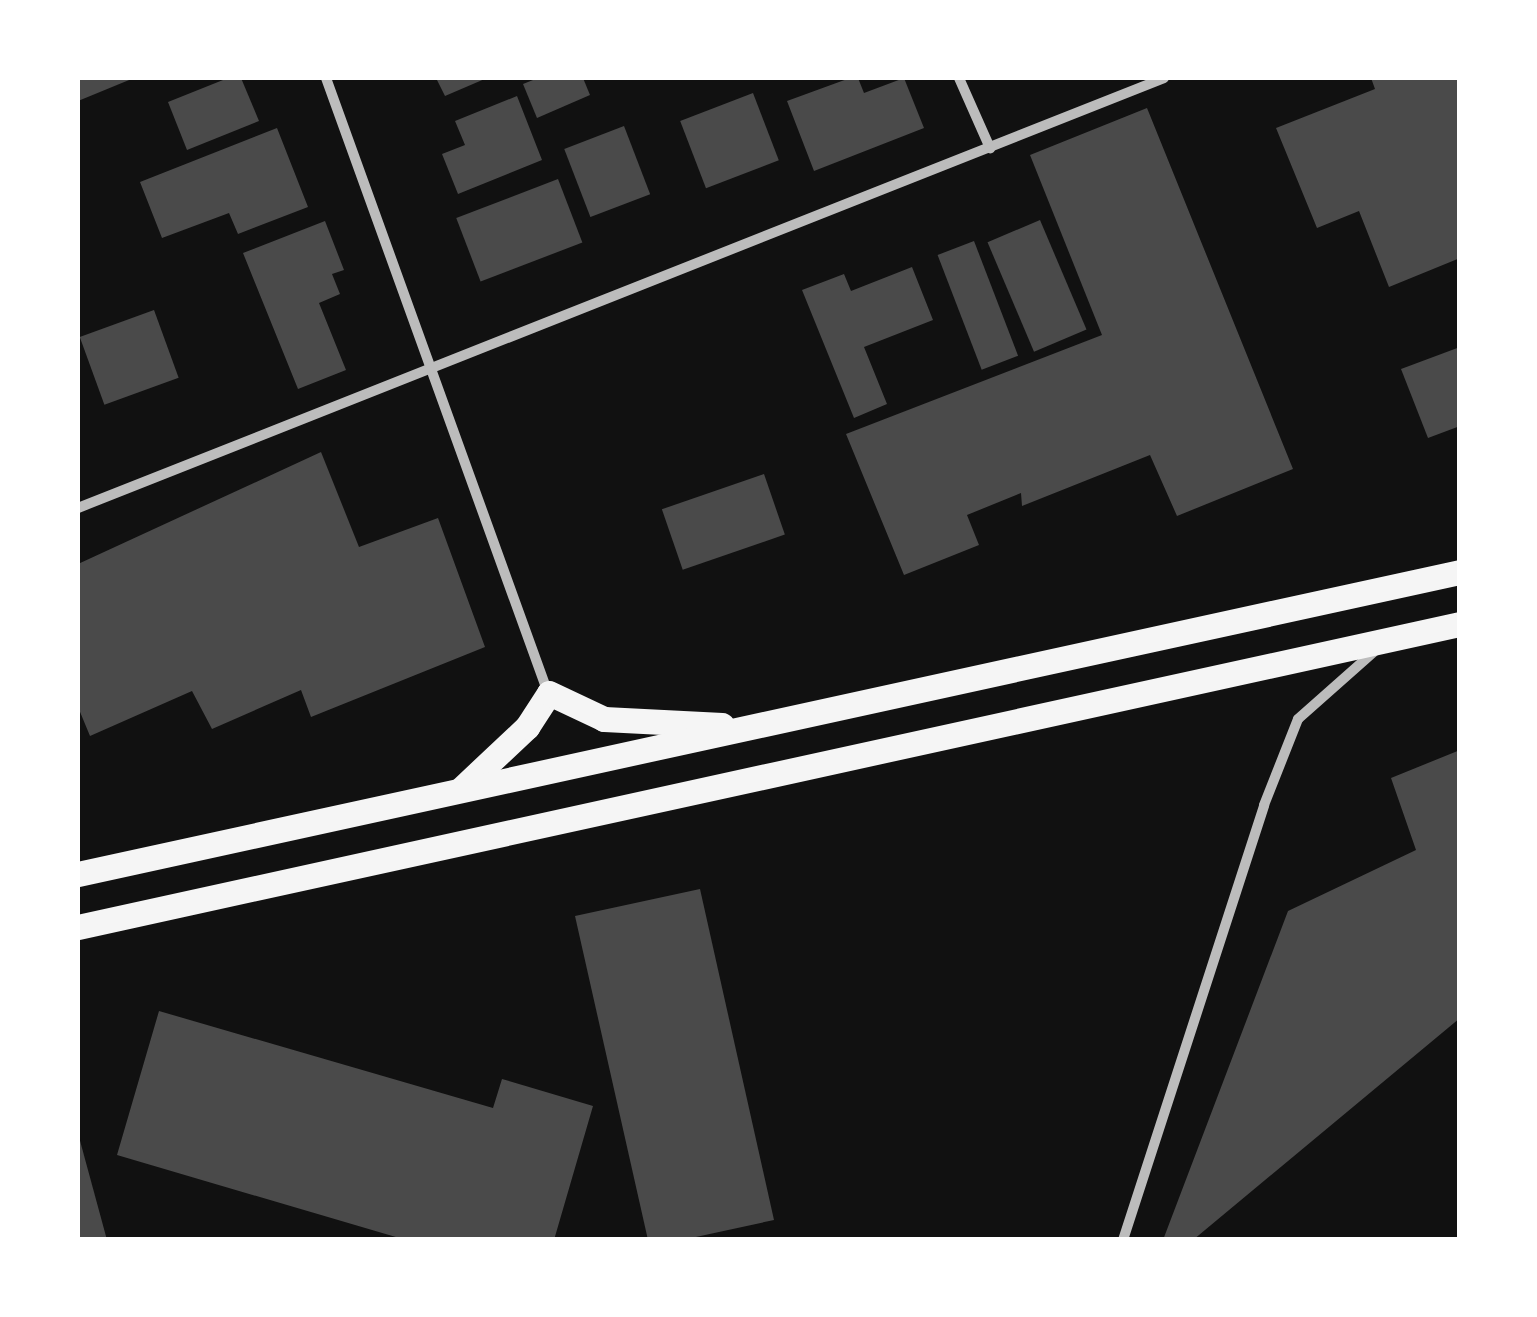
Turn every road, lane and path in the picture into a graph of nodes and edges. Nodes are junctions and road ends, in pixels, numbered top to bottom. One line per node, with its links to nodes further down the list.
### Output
1 (326, 78): 5 (street)
2 (959, 78): 4 (street)
3 (1164, 78): 4 (street)
4 (990, 148): 5 (street)
5 (431, 369): 6 (street); 10 (street)
6 (78, 508)
7 (1460, 572): 11 (main road)
8 (1460, 624): 9 (main road)
9 (1388, 640): 14 (main road); 15 (street)
10 (548, 693): 11 (main road); 12 (main road)
11 (757, 727): 12 (main road)
12 (459, 791): 13 (main road)
13 (78, 874)
14 (78, 927)
15 (1124, 1240)

